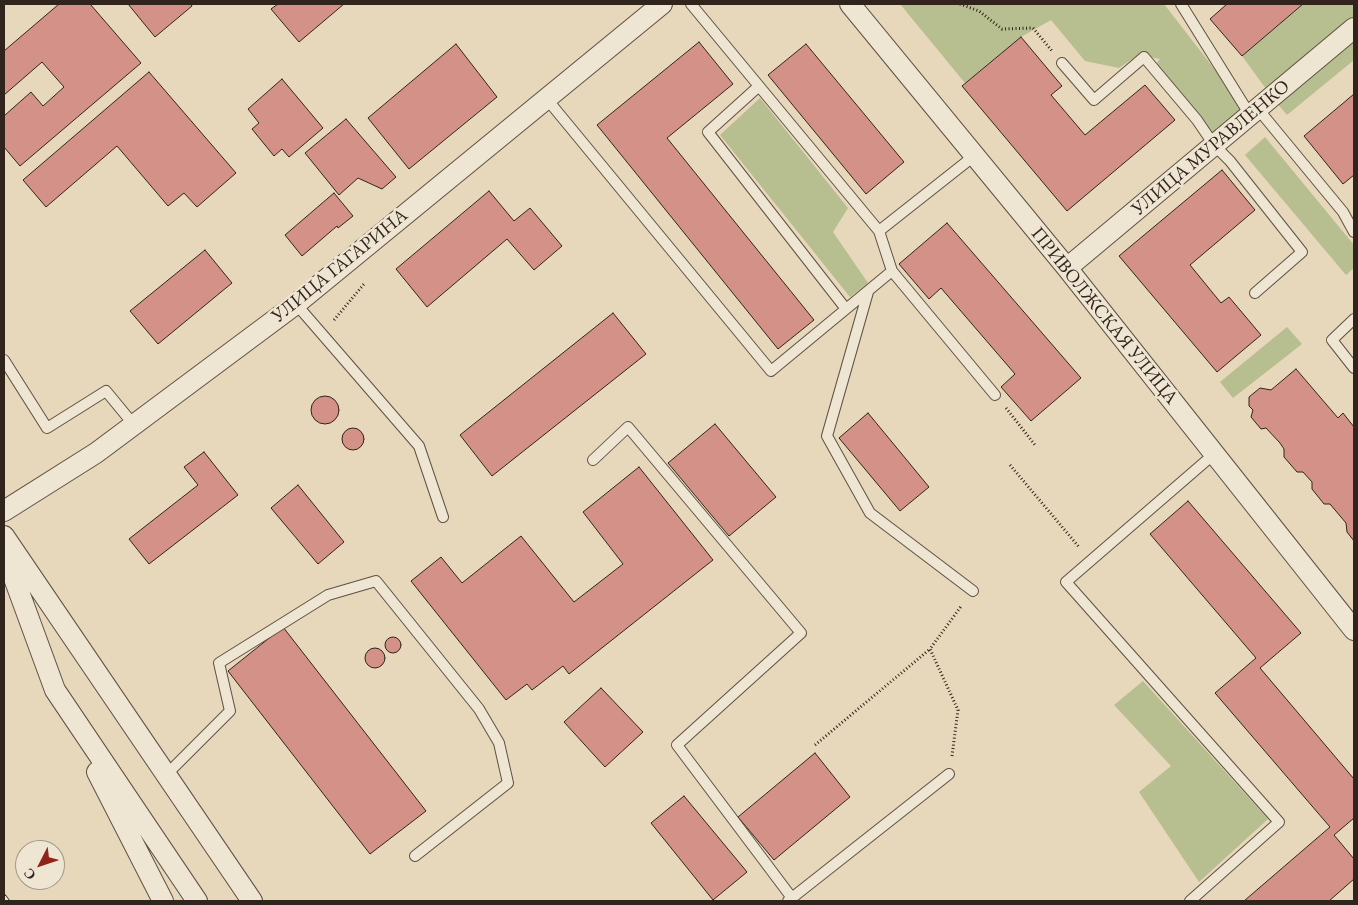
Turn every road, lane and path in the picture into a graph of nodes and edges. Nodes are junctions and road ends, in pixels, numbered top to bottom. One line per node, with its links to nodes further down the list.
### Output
1 (662, 4): 9 (street, УЛИЦА ГАГАРИНА)
2 (691, 4): 8 (lane)
3 (850, 4): 12 (street, ПРИВОЛЖСКАЯ УЛИЦА)
4 (960, 4): 7 (path)
5 (1181, 4): 10 (lane)
6 (1354, 28): 10 (street, УЛИЦА МУРАВЛЕНКО)
7 (1062, 62): 11 (lane)
8 (760, 86): 15 (lane); 23 (lane)
9 (546, 98): 22 (street, УЛИЦА ГАГАРИНА); 23 (lane)
10 (1254, 112): 11 (street, УЛИЦА МУРАВЛЕНКО); 14 (lane)
11 (1214, 145): 17 (street, УЛИЦА МУРАВЛЕНКО); 21 (lane)
12 (974, 156): 15 (lane); 17 (street, ПРИВОЛЖСКАЯ УЛИЦА)
13 (1354, 210): 14 (lane)
14 (1346, 217): 16 (lane)
15 (879, 230): 18 (lane)
16 (1354, 232)
17 (1067, 268): 31 (street, ПРИВОЛЖСКАЯ УЛИЦА)
18 (892, 271): 20 (lane); 28 (lane)
19 (364, 284): 25 (path)
20 (868, 291): 23 (lane); 39 (lane)
21 (1255, 293)
22 (296, 304): 25 (lane); 29 (street, УЛИЦА ГАГАРИНА)
23 (846, 309)
24 (1354, 319): 27 (lane)
25 (322, 334): 35 (lane)
26 (4, 360): 29 (lane)
27 (1354, 368)
28 (995, 395): 30 (path)
29 (134, 425): 34 (street, УЛИЦА ГАГАРИНА)
30 (1035, 445)
31 (1214, 454): 38 (lane); 40 (street, ПРИВОЛЖСКАЯ УЛИЦА)
32 (593, 460): 47 (lane)
33 (1010, 465): 38 (path)
34 (4, 511)
35 (443, 517)
36 (4, 536): 45 (street)
37 (4, 552): 42 (street)
38 (1091, 560): 51 (lane)
39 (973, 591): 41 (path)
40 (1354, 630)
41 (930, 649): 43 (path); 44 (path)
42 (55, 690): 48 (street); 49 (street)
43 (815, 745)
44 (949, 774): 47 (lane)
45 (166, 776): 46 (lane); 50 (street)
46 (415, 856)
47 (789, 899)
48 (163, 901)
49 (197, 901)
50 (252, 901)
51 (1190, 901)

